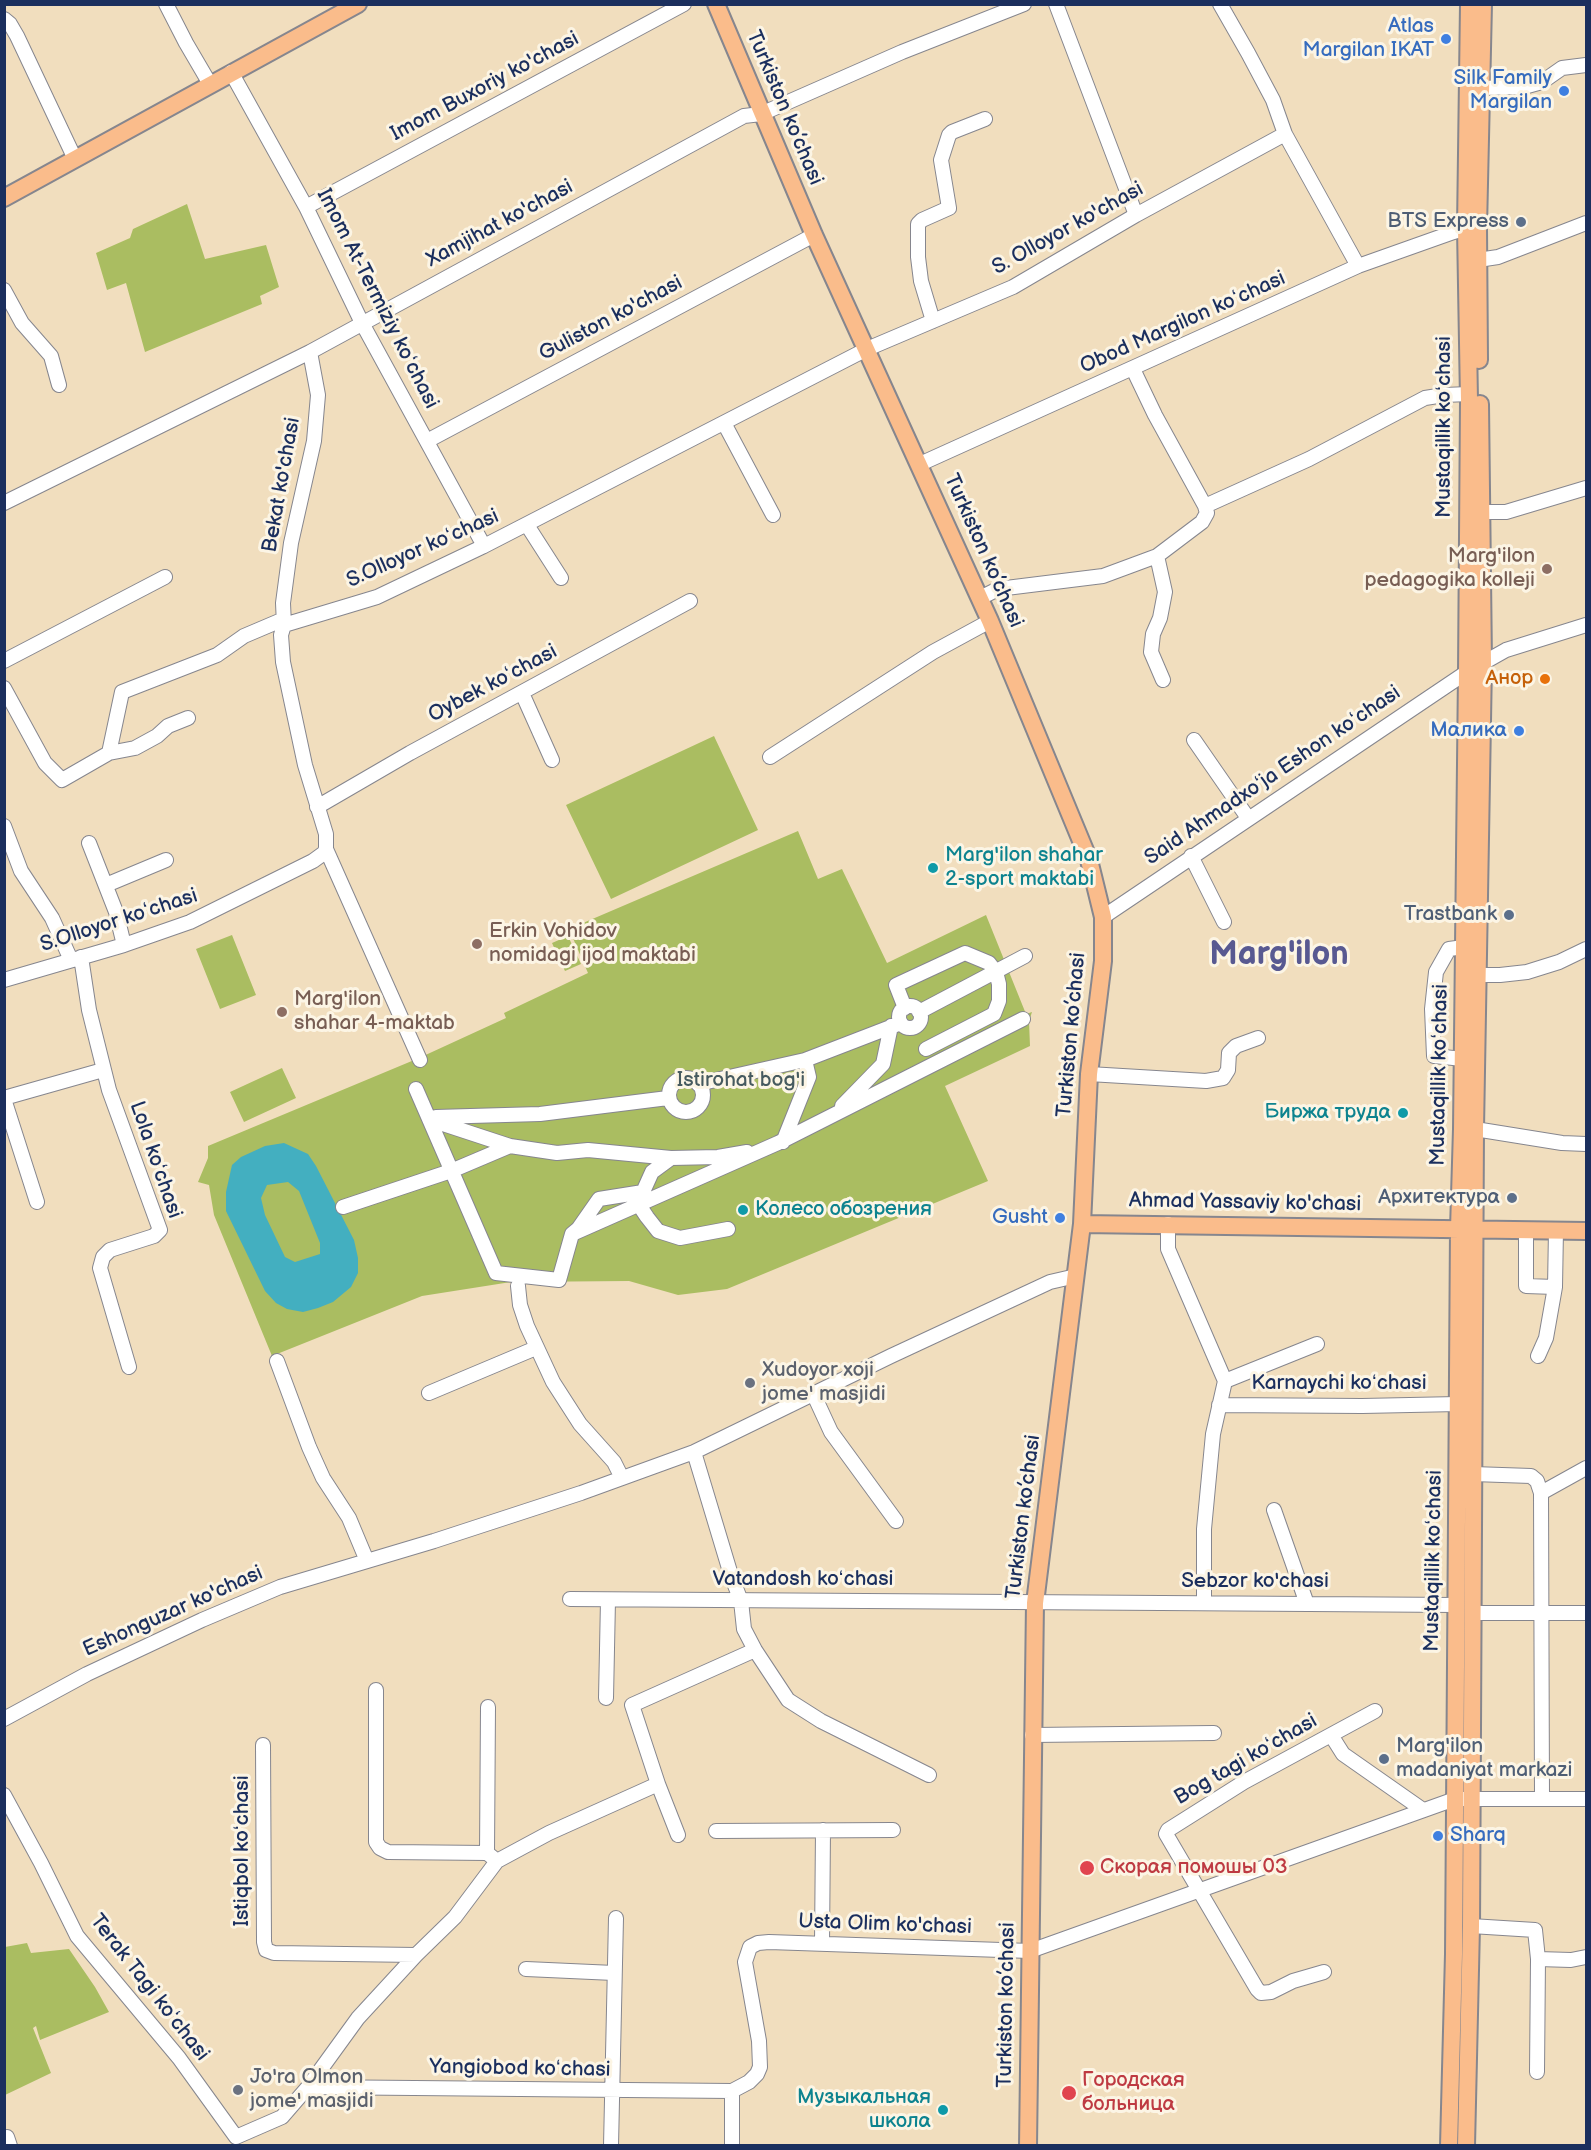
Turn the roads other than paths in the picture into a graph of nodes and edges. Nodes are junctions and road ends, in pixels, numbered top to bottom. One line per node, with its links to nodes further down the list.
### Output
1 (166, 4): 13 (street)
2 (357, 4): 12 (main road)
3 (684, 4): 20 (street, Imom Buxoriy ko'chasi)
4 (716, 4): 15 (main road, Turkiston ko’chasi)
5 (1024, 4): 15 (street, Xamjihat ko'chasi)
6 (1056, 4): 21 (street)
7 (1220, 4): 17 (street)
8 (1469, 4): 23 (main road, Mustaqillik koʻchasi)
9 (1484, 4): 14 (main road, Mustaqillik koʻchasi)
10 (4, 19): 18 (street)
11 (1587, 65): 14 (street)
12 (231, 72): 13 (main road); 20 (street, Imom At-Termiziy koʻchasi)
13 (210, 84): 18 (main road)
14 (1481, 88): 23 (main road, Mustaqillik koʻchasi)
15 (761, 114): 24 (main road, Turkiston ko’chasi); 29 (street, Xamjihat ko'chasi)
16 (985, 119): 28 (street)
17 (1285, 134): 21 (street, S. Olloyor ko'chasi); 26 (street)
18 (75, 159): 19 (main road)
19 (4, 198)
20 (306, 207): 29 (street, Imom At-Termiziy koʻchasi)
21 (1136, 215): 28 (street, S. Olloyor ko'chasi)
22 (1587, 223): 25 (street)
23 (1472, 228): 25 (main road, Mustaqillik koʻchasi); 26 (street, Obod Margilon koʻchasi); 34 (main road, Mustaqillik koʻchasi)
24 (814, 235): 30 (main road, Turkiston ko’chasi); 36 (street, Guliston ko'chasi)
25 (1478, 260): 41 (main road, Mustaqillik koʻchasi)
26 (1358, 266): 32 (street, Obod Margilon koʻchasi)
27 (4, 290): 33 (street)
28 (933, 321): 30 (street, S. Olloyor ko'chasi)
29 (362, 323): 31 (street, Xamjihat ko'chasi); 36 (street, Imom At-Termiziy koʻchasi)
30 (867, 349): 35 (street, S.Olloyor koʻchasi); 37 (main road, Turkiston ko’chasi)
31 (310, 352): 39 (street, Xamjihat ko'chasi); 51 (street, Bekat ko'chasi)
32 (1133, 369): 37 (street, Obod Margilon koʻchasi); 40 (street)
33 (59, 386)
34 (1468, 394): 40 (street); 55 (main road, Mustaqillik koʻchasi)
35 (724, 423): 42 (street); 43 (street, S.Olloyor koʻchasi)
36 (427, 441): 44 (street, Imom At-Termiziy koʻchasi)
37 (920, 464): 48 (main road, Turkiston ko’chasi)
38 (1587, 488): 41 (street)
39 (4, 503)
40 (1205, 506): 45 (street)
41 (1481, 512): 54 (main road, Mustaqillik koʻchasi)
42 (773, 515)
43 (527, 525): 44 (street, S.Olloyor koʻchasi); 47 (street)
44 (484, 546): 51 (street, S.Olloyor koʻchasi)
45 (1157, 556): 48 (street); 56 (street)
46 (165, 577): 53 (street)
47 (561, 578)
48 (980, 598): 50 (main road, Turkiston ko’chasi)
49 (690, 601): 58 (street, Oybek koʻchasi)
50 (990, 621): 62 (street); 72 (main road, Turkiston ko’chasi)
51 (284, 622): 61 (street, S.Olloyor koʻchasi); 64 (street)
52 (1587, 625): 54 (street, Said Ahmadxoʻja Eshon koʻchasi)
53 (4, 661)
54 (1483, 663): 55 (street, Said Ahmadxoʻja Eshon koʻchasi); 80 (main road, Mustaqillik koʻchasi)
55 (1467, 672): 65 (street, Said Ahmadxoʻja Eshon koʻchasi); 75 (main road, Mustaqillik koʻchasi)
56 (1163, 680)
57 (4, 688): 61 (street)
58 (522, 693): 63 (street); 64 (street, Oybek koʻchasi)
59 (188, 718): 61 (street)
60 (1194, 740): 65 (street)
61 (109, 753)
62 (770, 757)
63 (552, 760)
64 (317, 807): 68 (street)
65 (1248, 818): 69 (street, Said Ahmadxoʻja Eshon koʻchasi)
66 (4, 826): 78 (street, Lola koʻchasi)
67 (89, 843): 71 (street)
68 (326, 849): 74 (street, S.Olloyor koʻchasi); 90 (street)
69 (1191, 856): 72 (street, Said Ahmadxoʻja Eshon koʻchasi); 73 (street)
70 (166, 860): 71 (street)
71 (106, 885): 74 (street)
72 (1103, 917): 94 (main road, Turkiston ko’chasi)
73 (1224, 922)
74 (124, 945): 78 (street, S.Olloyor koʻchasi)
75 (1464, 947): 89 (main road, Mustaqillik koʻchasi); 89 (street)
76 (1587, 949): 80 (street)
77 (1025, 956): 79 (street)
78 (76, 959): 81 (street, S.Olloyor koʻchasi); 93 (street, Lola koʻchasi)
79 (996, 972): 82 (street); 83 (street); 88 (street)
80 (1477, 975): 101 (main road, Mustaqillik koʻchasi)
81 (4, 980)
82 (905, 1008): 83 (street); 85 (street)
83 (919, 1012): 86 (street)
84 (1023, 1018): 92 (street)
85 (896, 1025): 86 (street); 91 (street); 100 (street)
86 (915, 1026): 88 (street)
87 (1258, 1038): 94 (street)
88 (926, 1049): 92 (street)
89 (1462, 1059): 113 (main road, Mustaqillik koʻchasi)
90 (420, 1060)
91 (805, 1060): 95 (street); 103 (street)
92 (933, 1065): 100 (street)
93 (103, 1070): 98 (street); 125 (street, Lola koʻchasi)
94 (1089, 1074): 110 (main road, Turkiston ko’chasi)
95 (698, 1084): 97 (street); 97 (street)
96 (416, 1089): 99 (street)
97 (668, 1098): 99 (street)
98 (4, 1099): 108 (street)
99 (433, 1117): 104 (street); 106 (street)
100 (830, 1117): 103 (street)
101 (1475, 1129): 102 (street); 113 (main road, Mustaqillik koʻchasi)
102 (1587, 1144)
103 (780, 1145): 105 (street); 107 (street)
104 (510, 1146): 105 (street); 106 (street)
105 (671, 1158): 107 (street)
106 (451, 1171): 109 (street); 117 (street)
107 (641, 1199): 112 (street); 117 (street); 117 (street)
108 (37, 1202)
109 (343, 1207)
110 (1082, 1224): 111 (main road, Ahmad Yassaviy ko'chasi); 118 (main road, Turkiston ko’chasi)
111 (1168, 1224): 113 (main road, Ahmad Yassaviy ko'chasi); 126 (street, Karnaychi koʻchasi)
112 (728, 1229)
113 (1467, 1229): 114 (main road, Ahmad Yassaviy ko'chasi); 129 (main road, Mustaqillik koʻchasi); 133 (main road, Mustaqillik koʻchasi)
114 (1526, 1230): 115 (main road, Ahmad Yassaviy ko'chasi); 120 (street)
115 (1556, 1230): 116 (main road, Ahmad Yassaviy ko'chasi); 120 (street)
116 (1587, 1231)
117 (572, 1234)
118 (1076, 1275): 128 (street, Eshonguzar ko'chasi); 142 (main road, Turkiston ko’chasi)
119 (518, 1286): 122 (street)
120 (1555, 1287): 123 (street)
121 (1317, 1344): 126 (street)
122 (536, 1348): 127 (street); 134 (street)
123 (1538, 1356)
124 (277, 1361): 138 (street)
125 (129, 1367)
126 (1225, 1381): 130 (street, Karnaychi koʻchasi)
127 (429, 1393)
128 (813, 1394): 131 (street, Eshonguzar ko'chasi); 137 (street)
129 (1458, 1404): 130 (street, Karnaychi koʻchasi); 146 (main road, Mustaqillik koʻchasi)
130 (1220, 1405): 144 (street, Karnaychi koʻchasi)
131 (694, 1452): 134 (street, Eshonguzar ko'chasi); 141 (street)
132 (1587, 1468): 135 (street)
133 (1473, 1474): 135 (street); 148 (main road, Mustaqillik koʻchasi)
134 (622, 1478): 138 (street, Eshonguzar ko'chasi)
135 (1541, 1493): 147 (street)
136 (1274, 1510): 145 (street)
137 (896, 1521)
138 (367, 1562): 155 (street, Eshonguzar ko'chasi)
139 (570, 1599): 140 (street, Vatandosh koʻchasi)
140 (609, 1600): 141 (street, Vatandosh koʻchasi); 152 (street)
141 (741, 1601): 142 (street, Vatandosh koʻchasi); 150 (street)
142 (1035, 1603): 143 (street, Vatandosh koʻchasi); 158 (main road, Turkiston ko’chasi)
143 (1053, 1603): 144 (street, Sebzor ko'chasi)
144 (1204, 1603): 145 (street, Sebzor ko'chasi)
145 (1307, 1604): 146 (street, Sebzor ko'chasi)
146 (1457, 1605): 163 (main road, Mustaqillik koʻchasi)
147 (1543, 1612): 148 (street); 149 (street); 164 (street)
148 (1472, 1613): 163 (main road, Mustaqillik koʻchasi)
149 (1587, 1613)
150 (755, 1650): 160 (street); 161 (street)
151 (376, 1690): 171 (street)
152 (606, 1698)
153 (488, 1707): 171 (street)
154 (1375, 1710): 157 (street, Bog tagi koʻchasi)
155 (4, 1719)
156 (1214, 1733): 158 (street)
157 (1331, 1734): 166 (street); 172 (street, Bog tagi koʻchasi)
158 (1032, 1735): 176 (main road, Turkiston ko’chasi)
159 (263, 1745): 177 (street, Istiqbol koʻchasi)
160 (929, 1775)
161 (658, 1784): 170 (street); 171 (street)
162 (4, 1796): 187 (street, Terak Tagi koʻchasi)
163 (1463, 1799): 164 (street, Usta Olim ko'chasi); 166 (street, Usta Olim ko'chasi); 174 (main road, Mustaqillik koʻchasi); 191 (main road, Mustaqillik koʻchasi)
164 (1542, 1799): 165 (street, Usta Olim ko'chasi)
165 (1587, 1799)
166 (1423, 1810): 172 (street, Usta Olim ko'chasi)
167 (823, 1830): 168 (street); 169 (street); 175 (street)
168 (893, 1830)
169 (716, 1831)
170 (678, 1835)
171 (492, 1857): 177 (street)
172 (1198, 1891): 176 (street, Usta Olim ko'chasi); 181 (street)
173 (616, 1918): 182 (street)
174 (1471, 1926): 179 (street); 192 (main road, Mustaqillik koʻchasi)
175 (822, 1944): 176 (street, Usta Olim ko'chasi); 186 (street, Usta Olim ko'chasi)
176 (1030, 1952): 190 (main road, Turkiston ko’chasi)
177 (416, 1955): 184 (street)
178 (1587, 1957): 179 (street)
179 (1538, 1959): 183 (street)
180 (526, 1969): 182 (street)
181 (1324, 1972)
182 (614, 1973): 185 (street)
183 (1537, 2072)
184 (308, 2087): 185 (street, Yangiobod koʻchasi); 187 (street)
185 (612, 2091): 186 (street, Yangiobod koʻchasi); 188 (street)
186 (732, 2091): 189 (street)
187 (236, 2141)
188 (611, 2145)
189 (732, 2145)
190 (1028, 2145)
191 (1449, 2145)
192 (1466, 2145)

